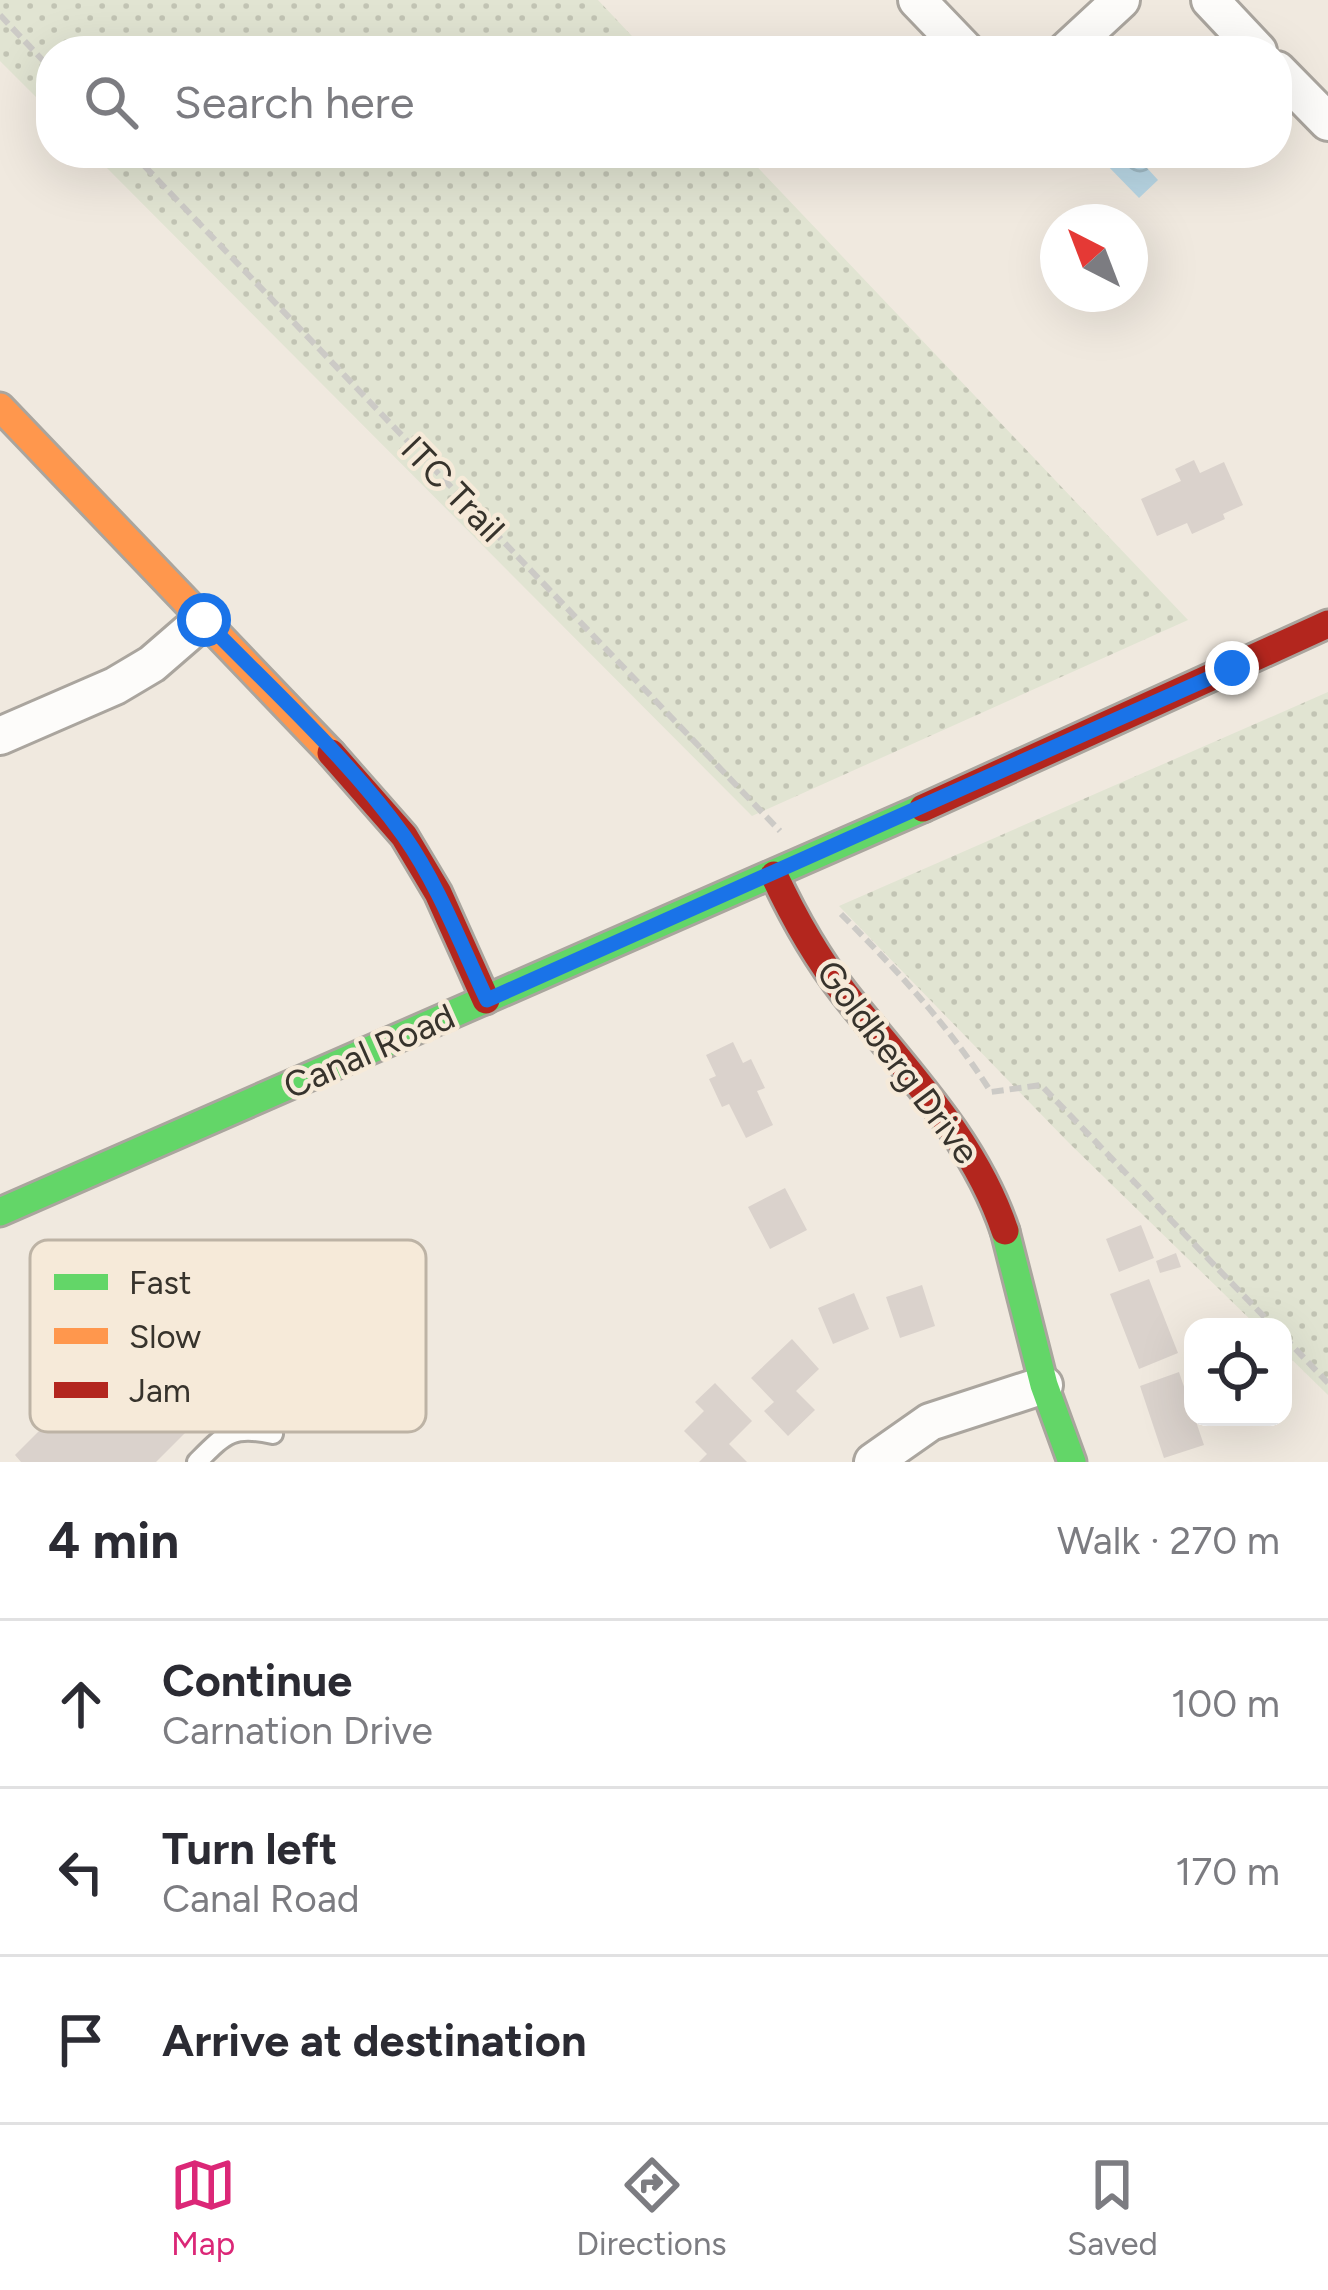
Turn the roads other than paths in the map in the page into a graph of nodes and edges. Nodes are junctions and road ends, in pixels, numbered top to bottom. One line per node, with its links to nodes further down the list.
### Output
1 (917, 0): 4 (street)
2 (1121, 0): 5 (street)
3 (1210, 0): 6 (street)
4 (952, 36)
5 (1082, 36)
6 (1244, 36)
7 (1292, 85): 8 (street)
8 (1328, 122)
9 (0, 407): 10 (street)
10 (204, 620): 12 (street); 14 (street)
11 (1328, 624): 13 (street, Canal Road)
12 (0, 736)
13 (774, 875): 14 (street, Canal Road); 16 (street, Goldberg Drive)
14 (487, 1000): 15 (street, Canal Road)
15 (0, 1212)
16 (1045, 1385): 21 (street); 22 (street, Goldberg Drive)
17 (228, 1432): 20 (lane)
18 (265, 1432): 19 (lane)
19 (273, 1434)
20 (197, 1462)
21 (873, 1462)
22 (1072, 1462)

